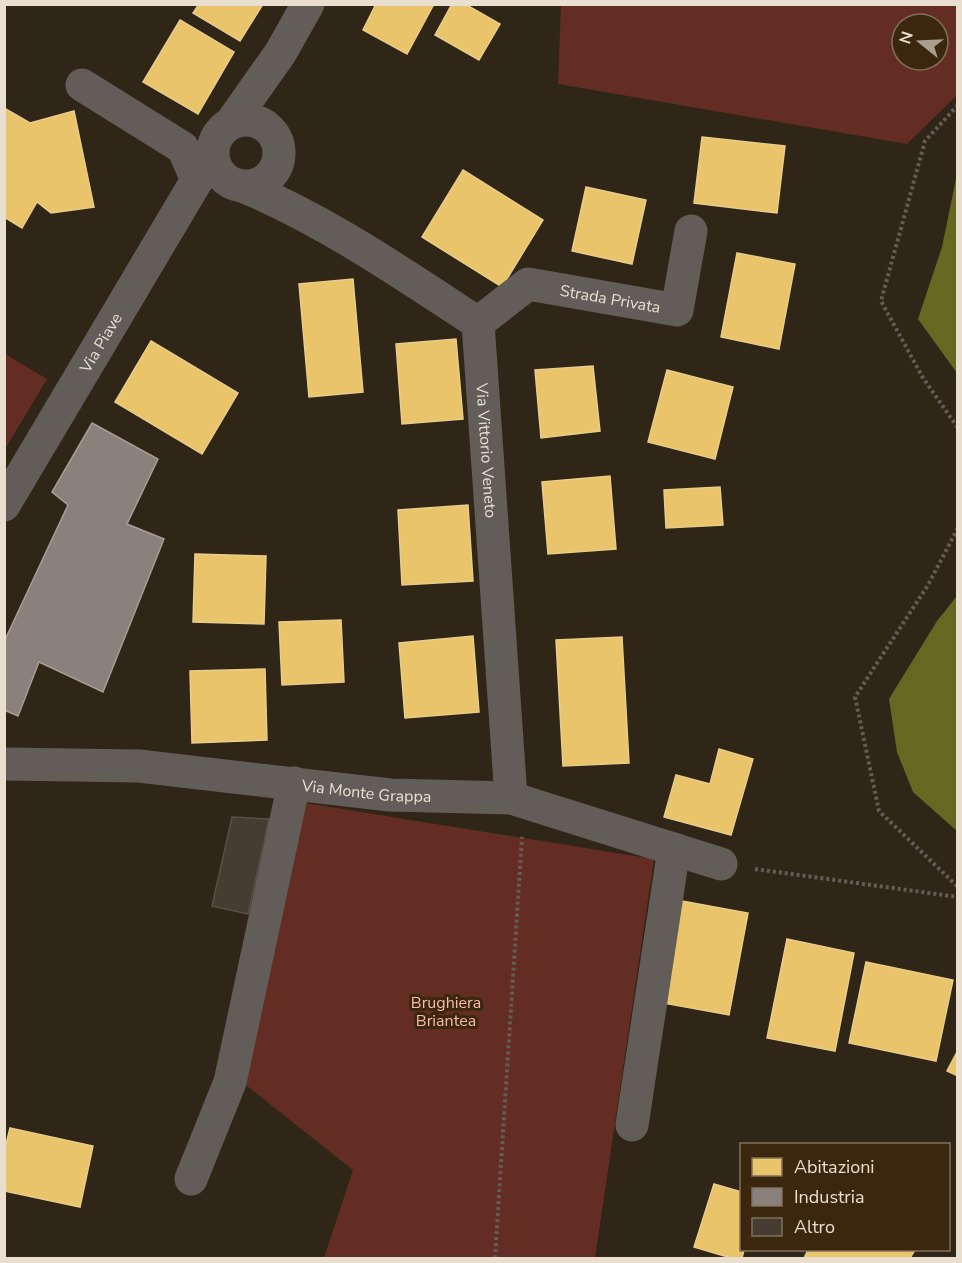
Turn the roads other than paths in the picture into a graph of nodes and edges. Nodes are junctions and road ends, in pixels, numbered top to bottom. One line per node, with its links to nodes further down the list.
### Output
1 (308, 4): 2 (street, Via Piave)
2 (260, 84): 4 (street); 5 (street, Via Piave)
3 (81, 85): 7 (street)
4 (270, 129): 5 (street); 6 (street)
5 (222, 136): 7 (street, Via Piave); 8 (street)
6 (274, 171): 8 (street); 9 (street)
7 (197, 180): 8 (street); 12 (street, Via Piave)
8 (238, 185): 9 (street)
9 (290, 206): 11 (street)
10 (691, 231): 11 (street, Strada Privata)
11 (477, 323): 15 (street, Via Vittorio Veneto)
12 (4, 505)
13 (4, 764): 14 (street, Via Monte Grappa)
14 (294, 783): 15 (street, Via Monte Grappa); 19 (street)
15 (511, 798): 16 (street, Via Monte Grappa)
16 (675, 849): 17 (street, Via Monte Grappa); 18 (street)
17 (722, 864)
18 (632, 1125)
19 (191, 1179)

